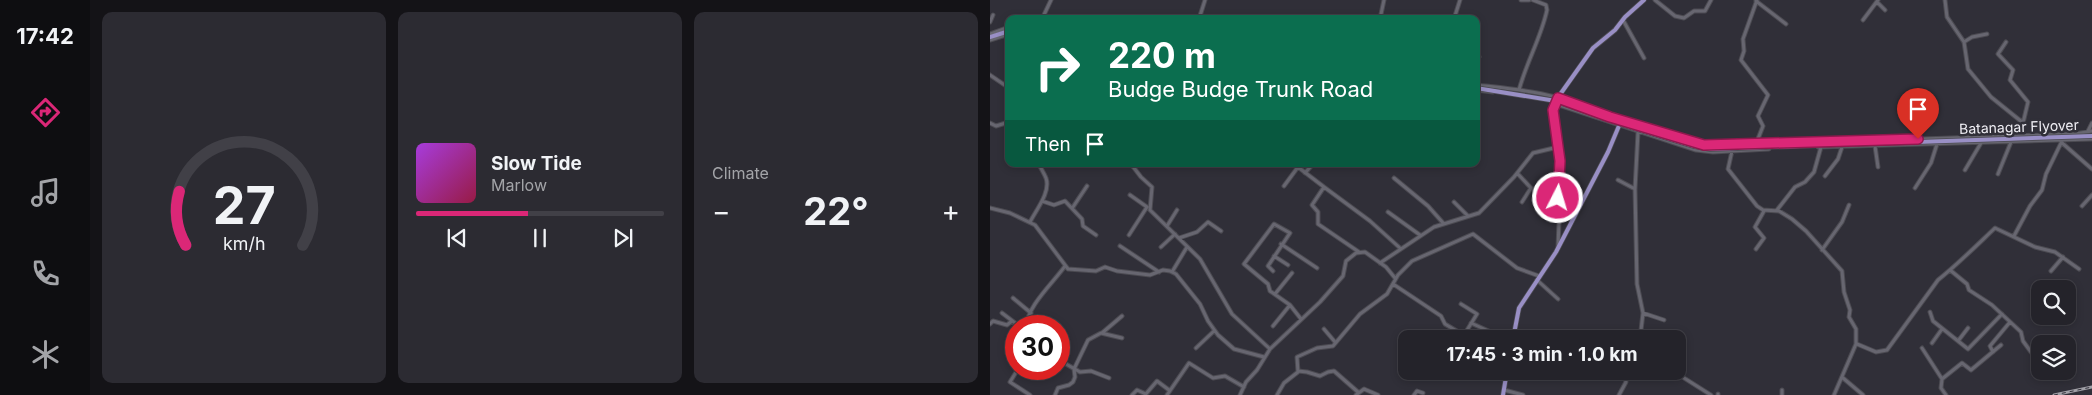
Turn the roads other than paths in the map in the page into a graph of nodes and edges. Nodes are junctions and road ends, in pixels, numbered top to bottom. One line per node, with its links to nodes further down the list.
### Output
1 (1051, 0): 16 (street)
2 (1205, 0): 17 (street)
3 (1384, 0): 18 (street)
4 (1460, 0): 19 (street)
5 (1521, 0): 6 (street)
6 (1529, 0)
7 (1533, 0): 35 (street)
8 (1644, 0): 20 (main road)
9 (1655, 0): 10 (street)
10 (1711, 0)
11 (1945, 0): 27 (street)
12 (1755, 1): 23 (street); 54 (street)
13 (1877, 1): 14 (street); 21 (street)
14 (1885, 10)
15 (993, 15): 22 (street)
16 (1044, 15)
17 (1200, 15)
18 (1381, 15)
19 (1455, 15)
20 (1623, 20): 29 (street); 36 (main road)
21 (1863, 20)
22 (990, 22)
23 (1786, 24)
24 (1005, 32): 26 (main road)
25 (1988, 34): 27 (street)
26 (990, 37)
27 (1964, 42): 41 (street)
28 (2006, 42): 41 (street)
29 (1644, 58)
30 (990, 75): 31 (street)
31 (1005, 85)
32 (1480, 88): 35 (street)
33 (1480, 89): 37 (street)
34 (1480, 89): 49 (main road, Batanagar Flyover, bridge)
35 (1519, 90): 36 (street)
36 (1558, 98): 37 (main road); 38 (street)
37 (1554, 103): 44 (street); 57 (street)
38 (1621, 121): 43 (street); 44 (main road)
39 (990, 123): 40 (street)
40 (1005, 123)
41 (2023, 123): 48 (street)
42 (2092, 123): 46 (street)
43 (1635, 125): 45 (street); 54 (street)
44 (1620, 126): 45 (street); 110 (main road)
45 (1636, 131): 60 (street); 79 (street)
46 (2090, 131): 47 (street)
47 (2062, 135): 48 (street); 52 (street)
48 (2021, 136): 54 (street)
49 (2092, 136)
50 (2092, 139): 52 (street)
51 (2012, 142): 52 (street); 53 (street); 71 (street)
52 (2061, 142): 67 (street); 103 (street)
53 (1981, 143): 55 (street); 68 (street)
54 (1756, 144)
55 (1937, 144): 56 (street); 78 (street)
56 (1875, 146): 59 (street); 66 (street)
57 (1558, 147): 70 (street); 110 (street)
58 (1822, 147): 59 (street); 60 (street); 92 (street)
59 (1842, 147): 72 (street)
60 (1732, 151): 91 (street)
61 (1040, 167): 82 (street)
62 (1133, 167): 89 (street)
63 (1295, 167): 76 (street)
64 (1298, 167): 69 (street)
65 (1310, 167): 69 (street)
66 (1878, 167)
67 (2092, 168)
68 (1965, 170)
69 (1305, 173): 77 (street)
70 (1517, 173): 84 (street); 94 (street)
71 (1998, 174)
72 (1825, 176)
73 (1394, 178): 96 (street)
74 (1618, 180): 79 (street)
75 (1087, 186): 87 (street)
76 (1284, 186)
77 (1324, 187): 109 (street); 113 (street)
78 (1916, 188)
79 (1635, 189): 138 (street)
80 (1130, 195): 89 (street)
81 (2092, 195): 86 (street)
82 (1042, 201): 87 (street); 95 (street)
83 (1454, 202): 94 (street)
84 (1522, 202)
85 (1849, 205): 112 (street)
86 (2082, 206)
87 (1073, 207): 100 (street)
88 (990, 208): 95 (street)
89 (1148, 208): 97 (street); 101 (street)
90 (1177, 210): 97 (street)
91 (1764, 210): 92 (street); 111 (street)
92 (1777, 210): 112 (street)
93 (1388, 212): 102 (street)
94 (1467, 216): 96 (street)
95 (1030, 222): 118 (street)
96 (1444, 224): 102 (street)
97 (1167, 226): 99 (street)
98 (1221, 231): 104 (street)
99 (1175, 234): 104 (street); 107 (street)
100 (1096, 235)
101 (1128, 235)
102 (1420, 235): 109 (street)
103 (2014, 236): 115 (street); 121 (street)
104 (1179, 238): 108 (street)
105 (1281, 244): 114 (street); 119 (street); 130 (street)
106 (1120, 246): 124 (street)
107 (1161, 247)
108 (1187, 247): 125 (street); 168 (street)
109 (1400, 248): 116 (street)
110 (1558, 248): 128 (main road)
111 (1756, 249)
112 (1822, 250): 164 (street)
113 (1360, 252): 116 (street); 143 (street)
114 (1274, 256): 117 (street); 122 (street)
115 (2063, 257): 120 (street); 123 (street)
116 (1380, 263): 127 (street)
117 (1288, 265)
118 (1065, 266): 124 (street); 135 (street)
119 (1317, 268)
120 (2079, 269)
121 (1950, 270): 139 (street); 164 (street)
122 (1273, 271)
123 (2051, 271)
124 (1159, 272): 125 (street)
125 (1172, 272): 158 (street)
126 (1292, 273): 130 (street)
127 (1396, 278): 128 (street); 129 (street)
128 (1538, 278): 132 (street); 156 (main road)
129 (1393, 284): 153 (street); 162 (street)
130 (1275, 294): 134 (street)
131 (1013, 298): 135 (street)
132 (1558, 300)
133 (1461, 304): 146 (street)
134 (1290, 305): 143 (street); 149 (street)
135 (1031, 312): 141 (street)
136 (1930, 312): 152 (street)
137 (1002, 313): 140 (street)
138 (1643, 313): 144 (street); 157 (street)
139 (2002, 314): 145 (street); 161 (street)
140 (1005, 315)
141 (1030, 315)
142 (1122, 316): 159 (street)
143 (1301, 320): 168 (street)
144 (1664, 320)
145 (2010, 322): 169 (street); 170 (street)
146 (1471, 323): 154 (street); 155 (street)
147 (990, 324): 148 (street)
148 (1005, 324)
149 (1273, 326)
150 (1968, 328): 161 (street)
151 (1324, 329): 162 (street)
152 (1942, 329): 161 (street); 163 (street)
153 (1455, 330)
154 (1467, 330)
155 (1486, 330)
156 (1515, 330)
157 (1641, 330)
158 (1214, 331): 166 (street); 171 (street)
159 (1101, 333): 160 (street); 173 (street)
160 (1122, 338)
161 (1958, 341)
162 (1335, 342): 174 (street)
163 (1932, 342)
164 (1856, 344): 176 (street)
165 (2001, 345): 170 (street)
166 (1196, 348)
167 (1922, 348): 178 (street)
168 (1270, 349): 171 (street)
169 (2031, 351)
170 (1993, 352): 178 (street)
171 (1264, 358): 181 (street)
172 (1070, 367): 173 (street)
173 (1074, 369): 175 (street); 188 (street)
174 (1298, 371): 186 (street); 193 (street)
175 (1109, 378)
176 (1843, 378): 200 (street); 201 (street)
177 (1686, 379): 198 (street)
178 (1942, 379): 202 (street)
179 (1011, 380): 187 (street)
180 (1626, 380): 197 (street)
181 (1244, 387): 182 (street); 192 (street)
182 (1170, 390): 190 (street); 191 (street)
183 (1782, 390): 199 (street)
184 (1503, 392): 196 (street)
185 (1424, 393): 195 (street)
186 (1357, 394): 194 (street)
187 (1030, 395)
188 (1055, 395)
189 (1132, 395): 190 (street)
190 (1145, 395)
191 (1167, 395)
192 (1240, 395)
193 (1277, 395)
194 (1378, 395)
195 (1414, 395)
196 (1523, 395)
197 (1619, 395)
198 (1711, 395)
199 (1782, 395)
200 (1834, 395)
201 (1863, 395)
202 (1946, 395)

